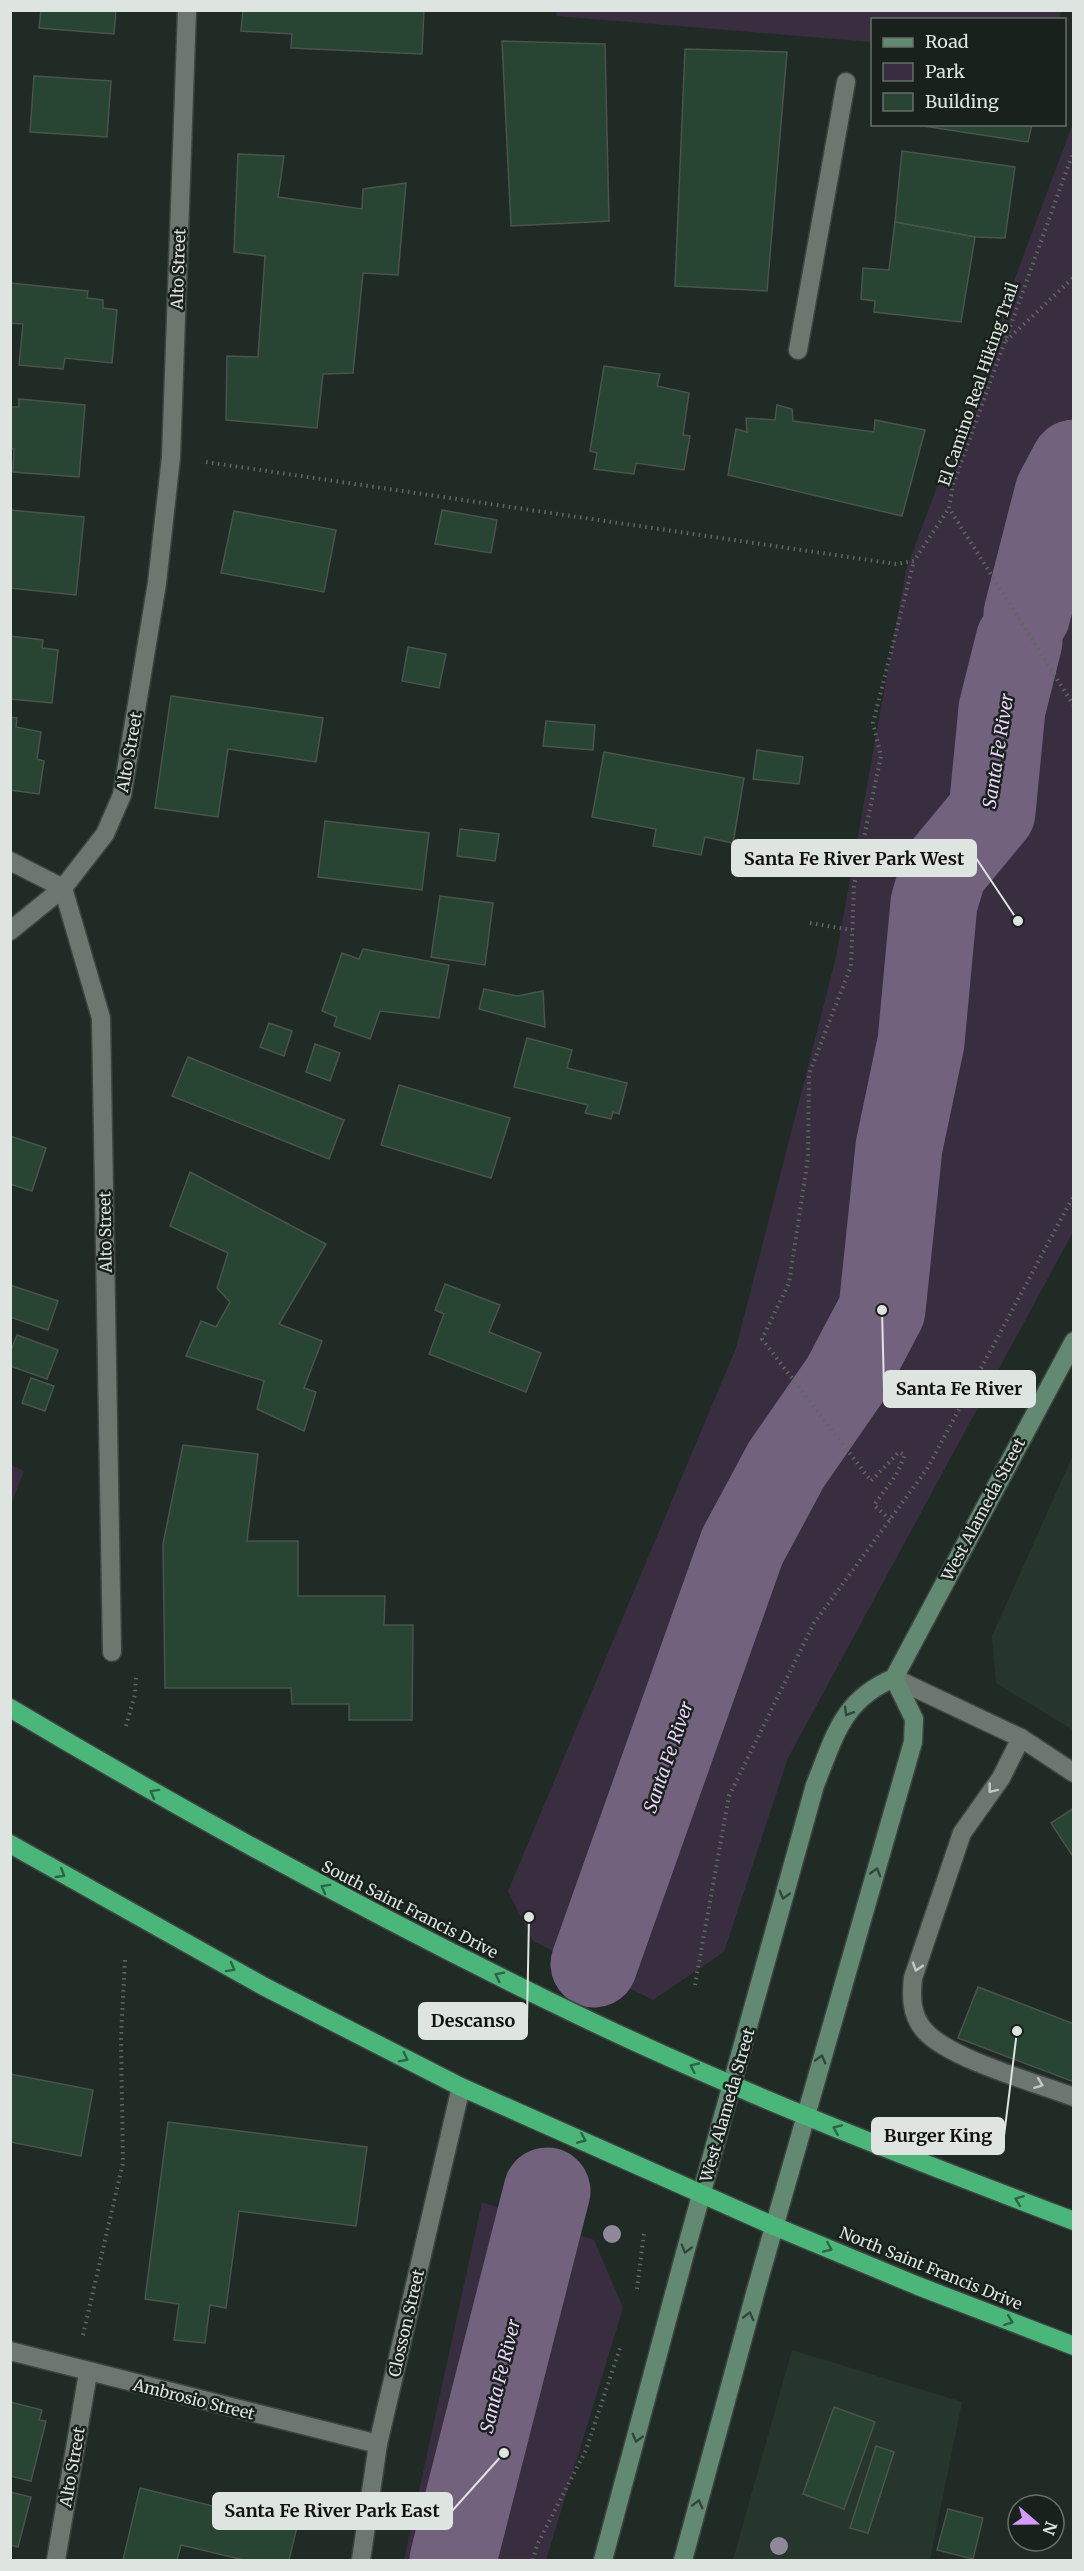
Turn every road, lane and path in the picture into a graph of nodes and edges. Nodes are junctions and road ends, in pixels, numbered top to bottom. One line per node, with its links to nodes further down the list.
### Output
1 (187, 10): 12 (street, Alto Street)
2 (846, 82): 6 (street)
3 (1074, 150): 5 (path, El Camino Real Hiking Trail)
4 (1074, 277): 5 (path)
5 (1005, 341): 8 (path, El Camino Real Hiking Trail)
6 (798, 350)
7 (197, 460): 9 (path)
8 (949, 508): 9 (path); 10 (path, El Camino Real Hiking Trail)
9 (914, 561): 14 (path)
10 (1074, 706)
11 (10, 861): 12 (street)
12 (63, 888): 15 (street); 19 (street, Alto Street)
13 (810, 923): 14 (path)
14 (852, 930): 18 (path)
15 (10, 931)
16 (1074, 1195): 18 (path)
17 (1074, 1341): 21 (street, West Alameda Street)
18 (890, 1520): 28 (path)
19 (112, 1652)
20 (136, 1672): 23 (path)
21 (894, 1678): 24 (street); 29 (street, West Alameda Street, one-way to 29); 32 (street, one-way to 21)
22 (10, 1708): 29 (highway, South Saint Francis Drive, one-way to 22)
23 (126, 1726)
24 (1021, 1738): 25 (street); 31 (street, one-way to 31)
25 (1074, 1773)
26 (10, 1844): 30 (highway, one-way to 30)
27 (125, 1960): 41 (path)
28 (695, 1985)
29 (733, 2085): 32 (highway, South Saint Francis Drive); 33 (street, West Alameda Street)
30 (461, 2087): 33 (highway, one-way to 33); 42 (street, Closson Street)
31 (1074, 2097)
32 (806, 2115): 34 (highway, one-way to 32); 35 (street)
33 (702, 2193): 35 (highway); 46 (street, West Alameda Street, one-way to 46)
34 (1074, 2221)
35 (774, 2226): 39 (highway, North Saint Francis Drive, one-way to 39); 47 (street, one-way to 35)
36 (644, 2233): 37 (path)
37 (636, 2296)
38 (623, 2340): 45 (path)
39 (1074, 2346)
40 (10, 2351): 41 (street, Ambrosio Street)
41 (82, 2371): 42 (street, Ambrosio Street); 43 (street, Alto Street)
42 (378, 2444): 44 (street, Closson Street)
43 (56, 2560)
44 (361, 2560)
45 (533, 2560)
46 (603, 2560)
47 (683, 2560)

